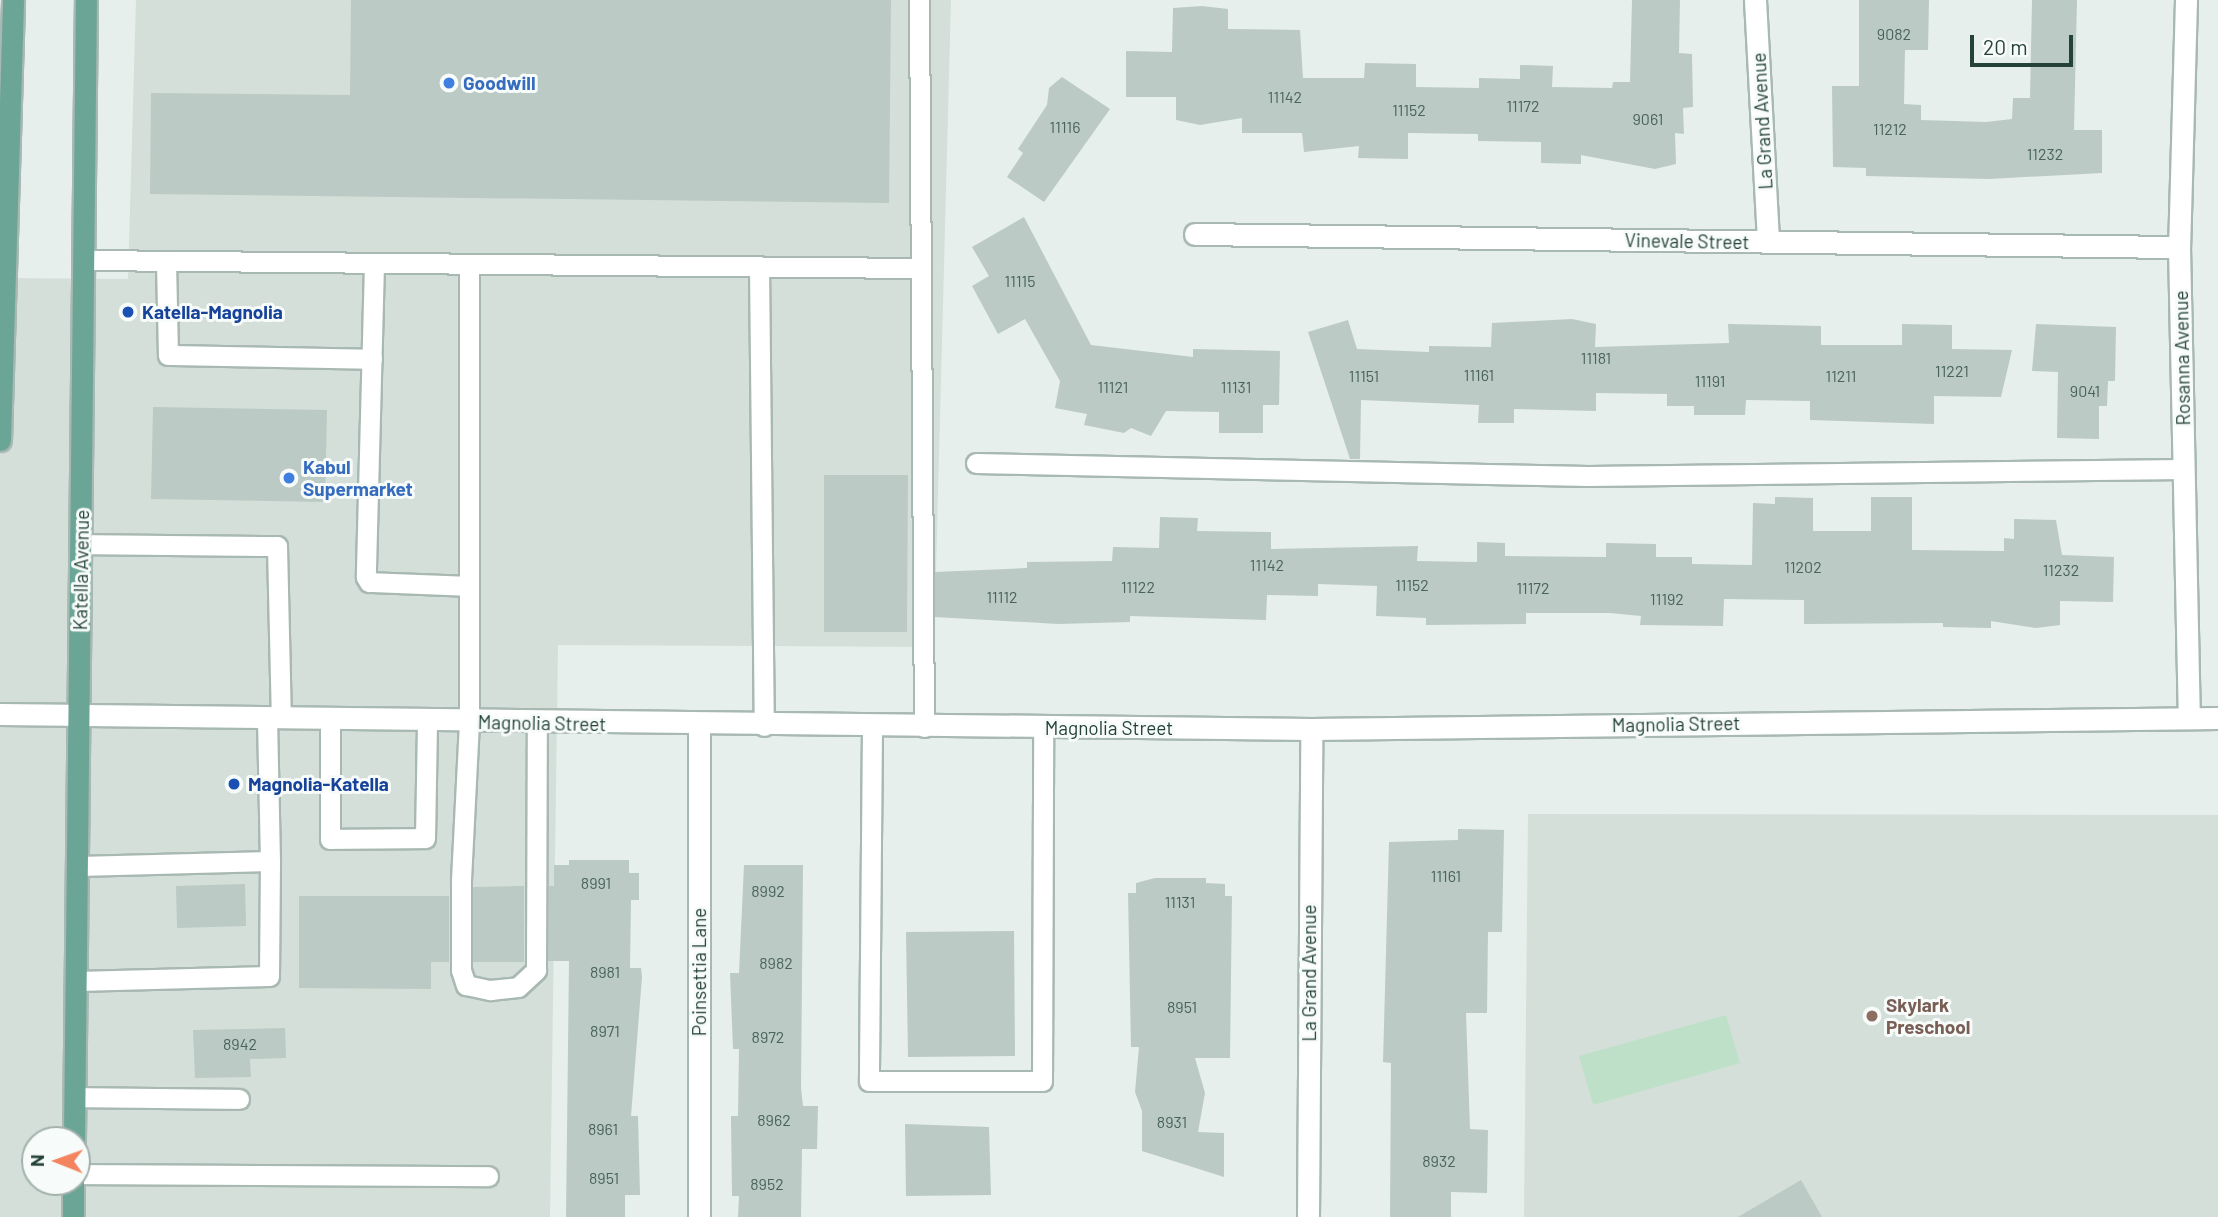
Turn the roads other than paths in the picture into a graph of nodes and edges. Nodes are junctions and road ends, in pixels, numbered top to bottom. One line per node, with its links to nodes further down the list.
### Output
1 (13, 0): 6 (main road)
2 (86, 0): 10 (main road, Katella Avenue)
3 (919, 0): 15 (lane)
4 (1755, 0): 8 (street, La Grand Avenue)
5 (2186, 0): 9 (street, Rosanna Avenue)
6 (3, 231): 17 (main road)
7 (1195, 234): 8 (street, Vinevale Street)
8 (1768, 242): 9 (street, Vinevale Street)
9 (2179, 247): 19 (street, Rosanna Avenue)
10 (84, 260): 11 (lane); 20 (main road, Katella Avenue)
11 (166, 261): 12 (lane); 16 (lane)
12 (374, 263): 13 (lane); 16 (lane)
13 (469, 264): 14 (lane); 21 (lane)
14 (760, 266): 15 (lane); 32 (lane)
15 (918, 268): 34 (lane)
16 (372, 359): 21 (lane)
17 (0, 440)
18 (976, 463): 19 (lane)
19 (2184, 469): 24 (street, Rosanna Avenue)
20 (81, 544): 23 (main road, Katella Avenue); 25 (lane)
21 (468, 586): 29 (lane)
22 (0, 714): 23 (street, Magnolia Street)
23 (79, 715): 25 (street, Magnolia Street); 38 (main road, Katella Avenue)
24 (2189, 717): 26 (street, Magnolia Street); 36 (street, Magnolia Street)
25 (274, 718): 27 (street, Magnolia Street); 37 (lane)
26 (2218, 718)
27 (330, 719): 28 (street, Magnolia Street); 28 (lane)
28 (427, 721): 29 (street, Magnolia Street)
29 (469, 722): 30 (street, Magnolia Street); 30 (lane)
30 (537, 723): 31 (street, Magnolia Street)
31 (699, 726): 32 (street, Magnolia Street); 47 (street, Poinsettia Lane)
32 (764, 726): 33 (street, Magnolia Street)
33 (872, 727): 34 (street, Magnolia Street); 35 (lane)
34 (924, 727): 35 (street, Magnolia Street)
35 (1043, 728): 36 (street, Magnolia Street)
36 (1311, 729): 48 (street, La Grand Avenue)
37 (270, 861): 38 (lane); 39 (lane)
38 (78, 866): 39 (main road, Katella Avenue)
39 (76, 981): 40 (main road, Katella Avenue)
40 (75, 1097): 41 (lane); 42 (main road, Katella Avenue)
41 (239, 1099)
42 (74, 1126)
43 (91, 1174): 44 (lane)
44 (488, 1176)
45 (74, 1196): 46 (main road)
46 (73, 1217)
47 (699, 1217)
48 (1308, 1217)

